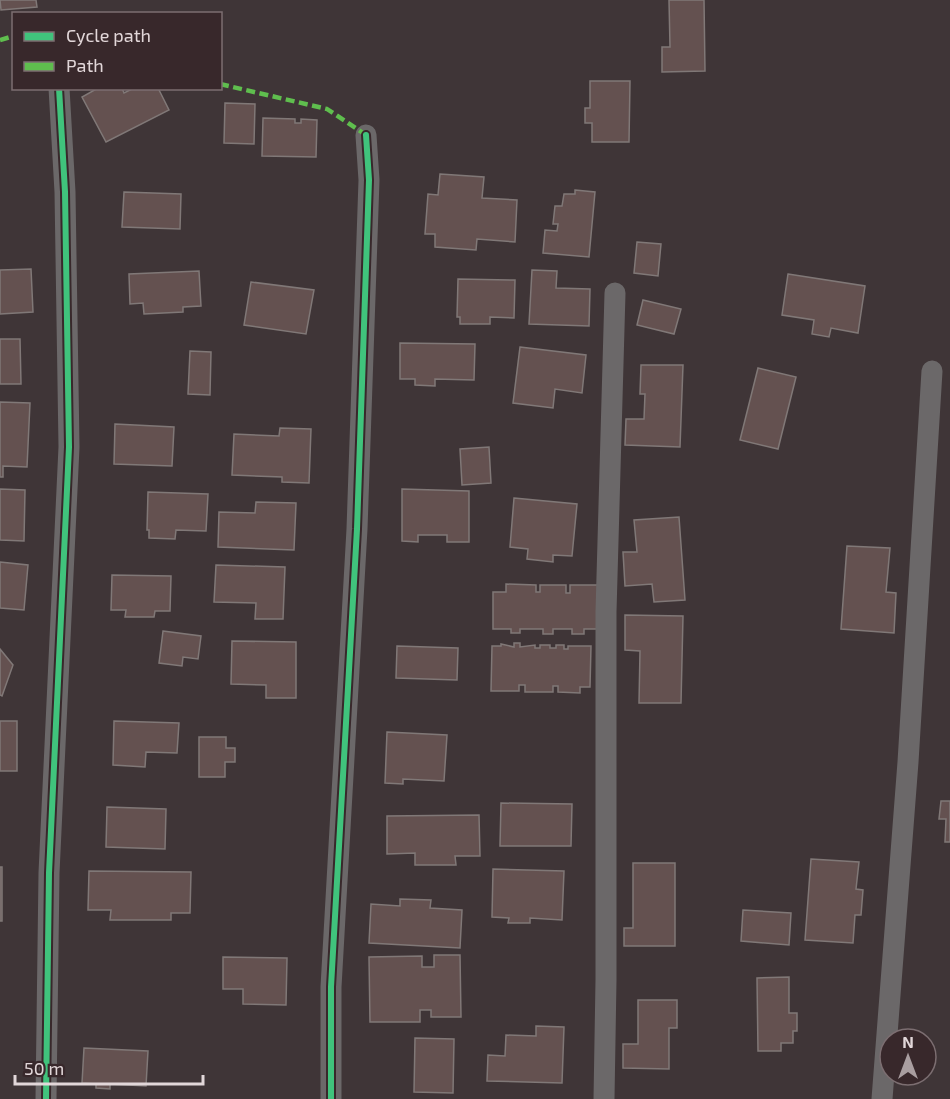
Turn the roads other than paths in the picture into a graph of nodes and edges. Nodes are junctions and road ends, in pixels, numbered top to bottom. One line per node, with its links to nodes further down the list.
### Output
1 (59, 90): 5 (street)
2 (366, 135): 6 (street)
3 (615, 293): 7 (street)
4 (932, 371): 8 (street)
5 (46, 1099)
6 (331, 1099)
7 (604, 1099)
8 (882, 1099)

